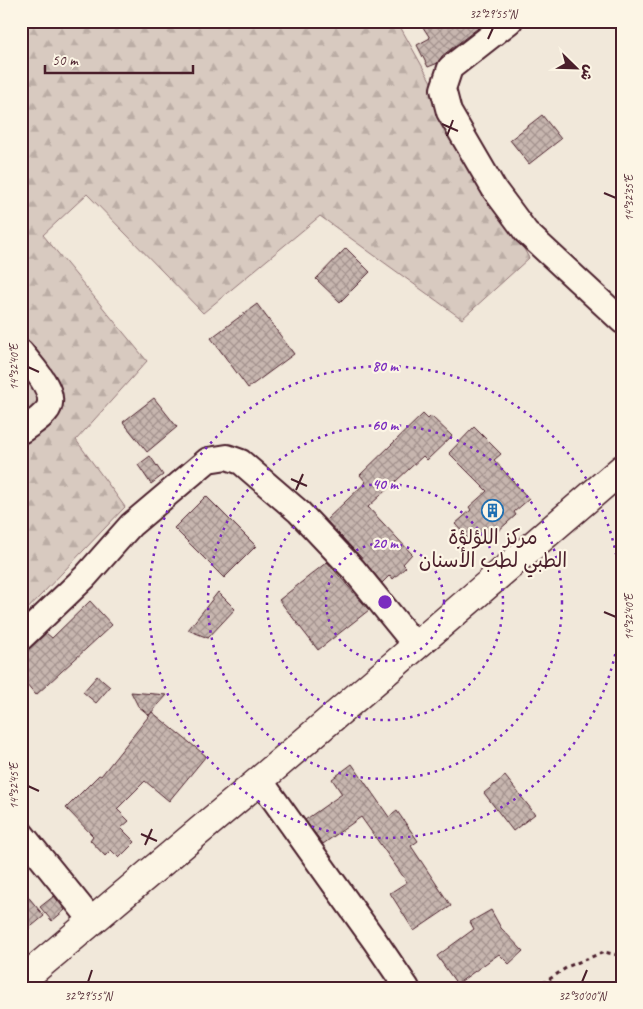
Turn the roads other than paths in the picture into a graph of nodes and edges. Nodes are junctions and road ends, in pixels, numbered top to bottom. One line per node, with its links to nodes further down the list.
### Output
1 (510, 21): 2 (street)
2 (622, 320)
3 (21, 352): 4 (street)
4 (21, 431)
5 (622, 469): 7 (street)
6 (21, 638): 7 (street)
7 (416, 646): 8 (street)
8 (260, 780): 10 (street); 12 (street)
9 (21, 833): 10 (street)
10 (93, 922): 11 (street)
11 (21, 981)
12 (407, 988)

